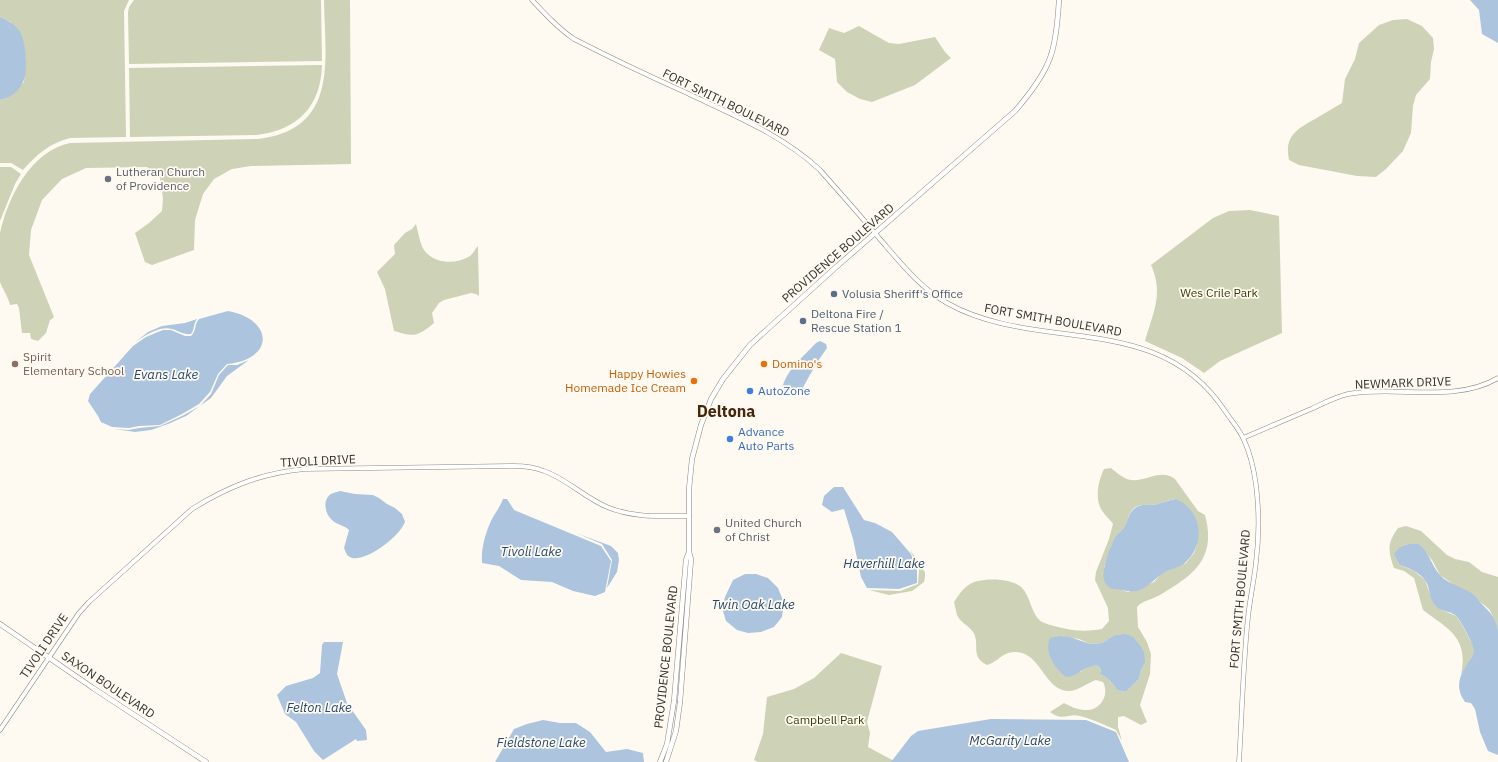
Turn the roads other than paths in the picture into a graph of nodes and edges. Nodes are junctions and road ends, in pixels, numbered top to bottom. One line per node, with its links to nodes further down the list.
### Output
1 (532, 0): 3 (street, FORT SMITH BOULEVARD)
2 (1059, 0): 3 (main road, PROVIDENCE BOULEVARD)
3 (876, 234): 5 (street, FORT SMITH BOULEVARD); 6 (main road, PROVIDENCE BOULEVARD)
4 (1498, 378): 5 (street, NEWMARK DRIVE)
5 (1243, 438): 14 (street, FORT SMITH BOULEVARD)
6 (689, 516): 7 (main road, PROVIDENCE BOULEVARD); 9 (street, TIVOLI DRIVE)
7 (689, 552): 12 (main road, PROVIDENCE BOULEVARD); 13 (main road, PROVIDENCE BOULEVARD)
8 (0, 624): 9 (main road, SAXON BOULEVARD)
9 (48, 657): 10 (street, TIVOLI DRIVE); 11 (main road, SAXON BOULEVARD)
10 (0, 730)
11 (206, 762)
12 (660, 762)
13 (666, 762)
14 (1239, 762)

